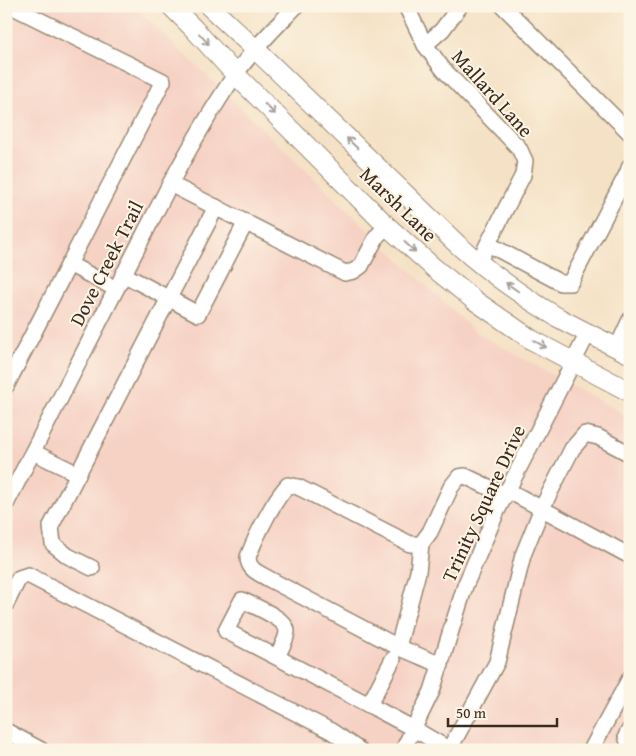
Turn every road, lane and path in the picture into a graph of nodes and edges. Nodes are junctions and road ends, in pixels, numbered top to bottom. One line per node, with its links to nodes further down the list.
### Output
1 (11, 6): 19 (street)
2 (171, 6): 10 (main road, Marsh Lane, one-way to 10)
3 (209, 6): 9 (main road, Marsh Lane)
4 (296, 6): 9 (street, Dove Creek Trail)
5 (406, 6): 8 (street, Mallard Lane)
6 (460, 6): 8 (street)
7 (503, 6): 11 (street)
8 (425, 45): 17 (street, Mallard Lane)
9 (255, 49): 10 (street, Dove Creek Trail); 18 (main road, Marsh Lane, one-way to 9)
10 (235, 74): 13 (street, Dove Creek Trail); 16 (main road, Marsh Lane, one-way to 16)
11 (630, 133)
12 (630, 166): 17 (street)
13 (170, 184): 14 (street); 20 (street, Dove Creek Trail)
14 (216, 207): 15 (street); 22 (street)
15 (246, 222): 16 (street); 22 (street)
16 (387, 226): 26 (main road, Marsh Lane, one-way to 26)
17 (488, 244): 18 (street, Mallard Lane)
18 (478, 263): 24 (main road, Marsh Lane, one-way to 18)
19 (69, 264): 21 (street); 27 (street)
20 (123, 274): 21 (street, Dove Creek Trail); 22 (street)
21 (116, 288): 29 (street, Dove Creek Trail)
22 (170, 298): 31 (street)
23 (630, 320): 25 (street)
24 (588, 333): 25 (main road, Marsh Lane); 26 (street, Trinity Square Drive)
25 (623, 351)
26 (573, 362): 28 (main road, Marsh Lane); 32 (street, Trinity Square Drive)
27 (6, 386)
28 (630, 392)
29 (33, 452): 31 (street); 33 (street, Dove Creek Trail)
30 (630, 454): 34 (street)
31 (78, 474): 37 (street)
32 (506, 493): 34 (street); 35 (street); 42 (street, Trinity Square Drive)
33 (6, 504)
34 (542, 508): 36 (street); 52 (street)
35 (421, 544): 40 (street); 40 (street)
36 (630, 556)
37 (92, 568)
38 (13, 575): 39 (street); 48 (street)
39 (6, 604)
40 (396, 653): 42 (street); 44 (street)
41 (277, 657): 44 (street)
42 (440, 665): 45 (street, Trinity Square Drive)
43 (630, 678): 53 (street)
44 (369, 705): 45 (street)
45 (414, 729): 51 (street, Trinity Square Drive); 52 (street)
46 (630, 729): 49 (street)
47 (6, 731): 50 (street)
48 (354, 748)
49 (630, 748)
50 (41, 750)
51 (403, 750)
52 (448, 750)
53 (591, 750)

